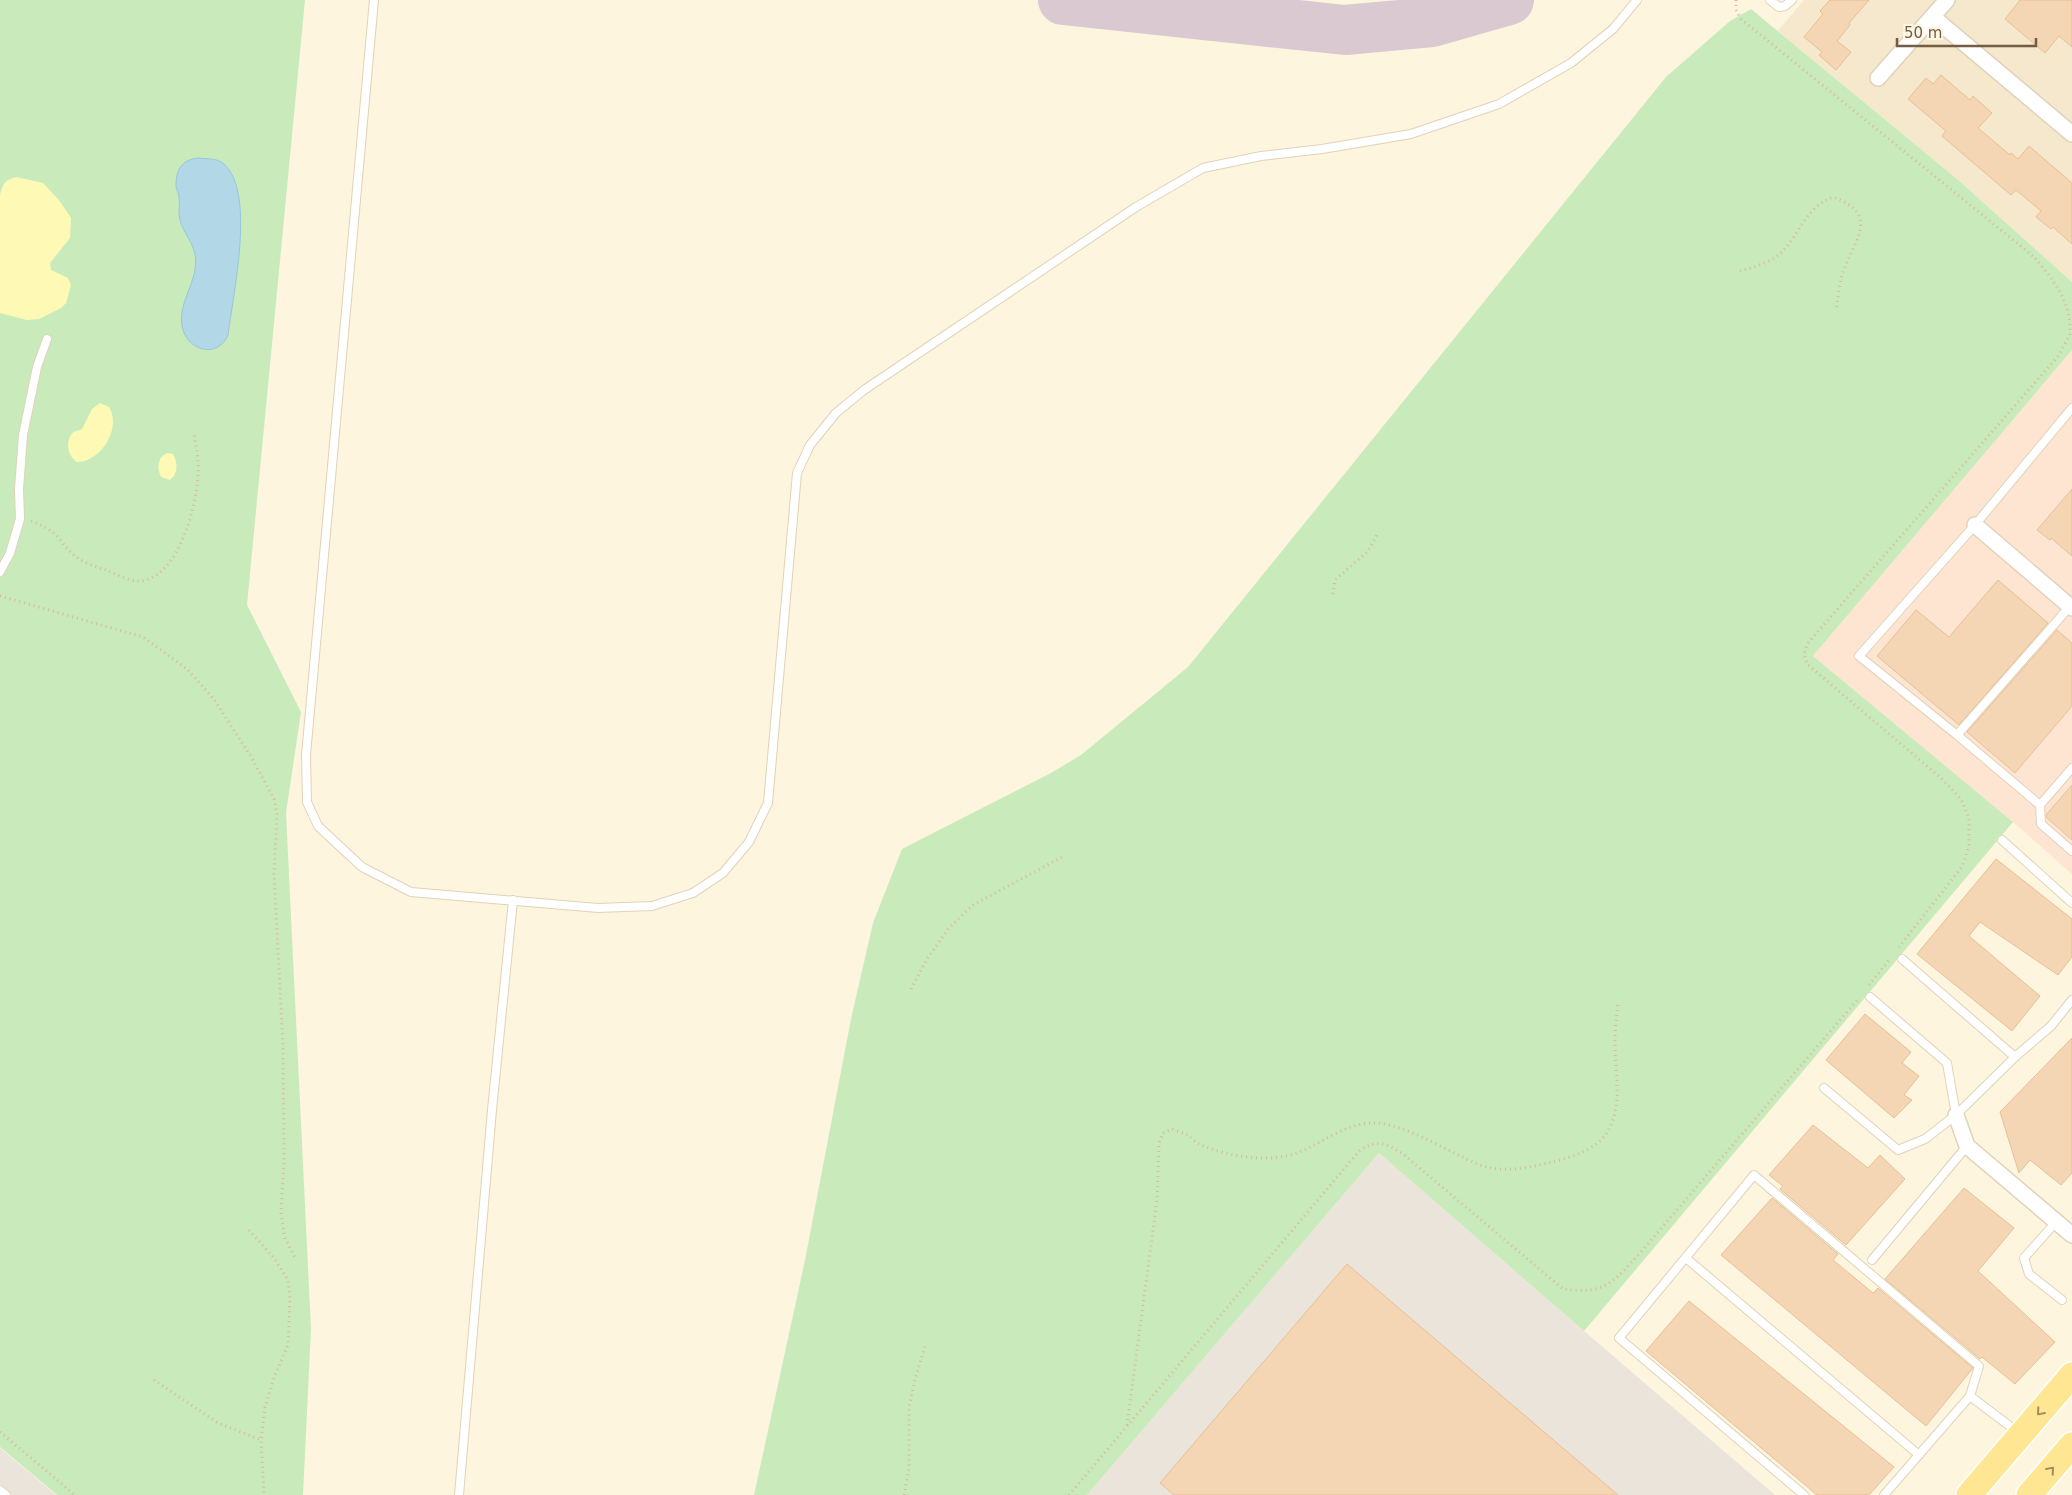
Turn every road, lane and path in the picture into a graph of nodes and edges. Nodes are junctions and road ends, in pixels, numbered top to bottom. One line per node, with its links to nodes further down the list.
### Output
1 (374, 0): 28 (lane)
2 (1637, 0): 28 (lane)
3 (1736, 0): 50 (path)
4 (1770, 0): 5 (lane)
5 (1792, 0)
6 (1947, 0): 7 (street)
7 (1933, 17): 8 (street); 9 (street)
8 (1878, 78)
9 (2072, 134)
10 (1740, 271): 11 (path)
11 (1836, 310)
12 (47, 339): 15 (lane)
13 (2072, 408): 16 (lane)
14 (194, 434): 15 (path)
15 (20, 519): 18 (lane)
16 (1975, 525): 21 (street); 22 (lane)
17 (1378, 533): 19 (path)
18 (0, 572)
19 (1333, 594)
20 (0, 596): 43 (path)
21 (2071, 606): 22 (lane)
22 (1957, 735): 24 (lane)
23 (2072, 768): 24 (lane)
24 (2040, 805): 26 (lane)
25 (2002, 840): 29 (lane)
26 (2072, 851)
27 (1064, 856): 31 (path)
28 (513, 900): 60 (lane)
29 (2072, 903)
30 (1902, 959): 35 (lane)
31 (911, 989)
32 (1870, 997): 37 (lane)
33 (2072, 1000): 35 (lane)
34 (1618, 1002): 50 (path)
35 (2015, 1057): 37 (lane)
36 (1824, 1088): 37 (lane)
37 (1956, 1115): 38 (street)
38 (1967, 1146): 39 (street); 44 (lane)
39 (2056, 1222): 41 (street); 45 (lane)
40 (249, 1230): 53 (path)
41 (2072, 1235)
42 (1686, 1258): 49 (lane); 55 (lane); 63 (lane)
43 (296, 1260)
44 (1872, 1260)
45 (2062, 1300)
46 (926, 1343): 61 (path)
47 (2072, 1375): 52 (main road, one-way to 52)
48 (154, 1380): 53 (path)
49 (1970, 1396): 52 (lane); 55 (lane)
50 (1126, 1427): 62 (path)
51 (0, 1432): 58 (path)
52 (2021, 1434): 65 (main road)
53 (261, 1440): 59 (path)
54 (2072, 1445): 66 (main road, one-way to 54)
55 (1920, 1455): 64 (lane)
56 (0, 1490): 57 (lane)
57 (6, 1495)
58 (75, 1495)
59 (264, 1495)
60 (460, 1495)
61 (904, 1495)
62 (1069, 1495)
63 (1804, 1495)
64 (1884, 1495)
65 (1969, 1495)
66 (2029, 1495)

